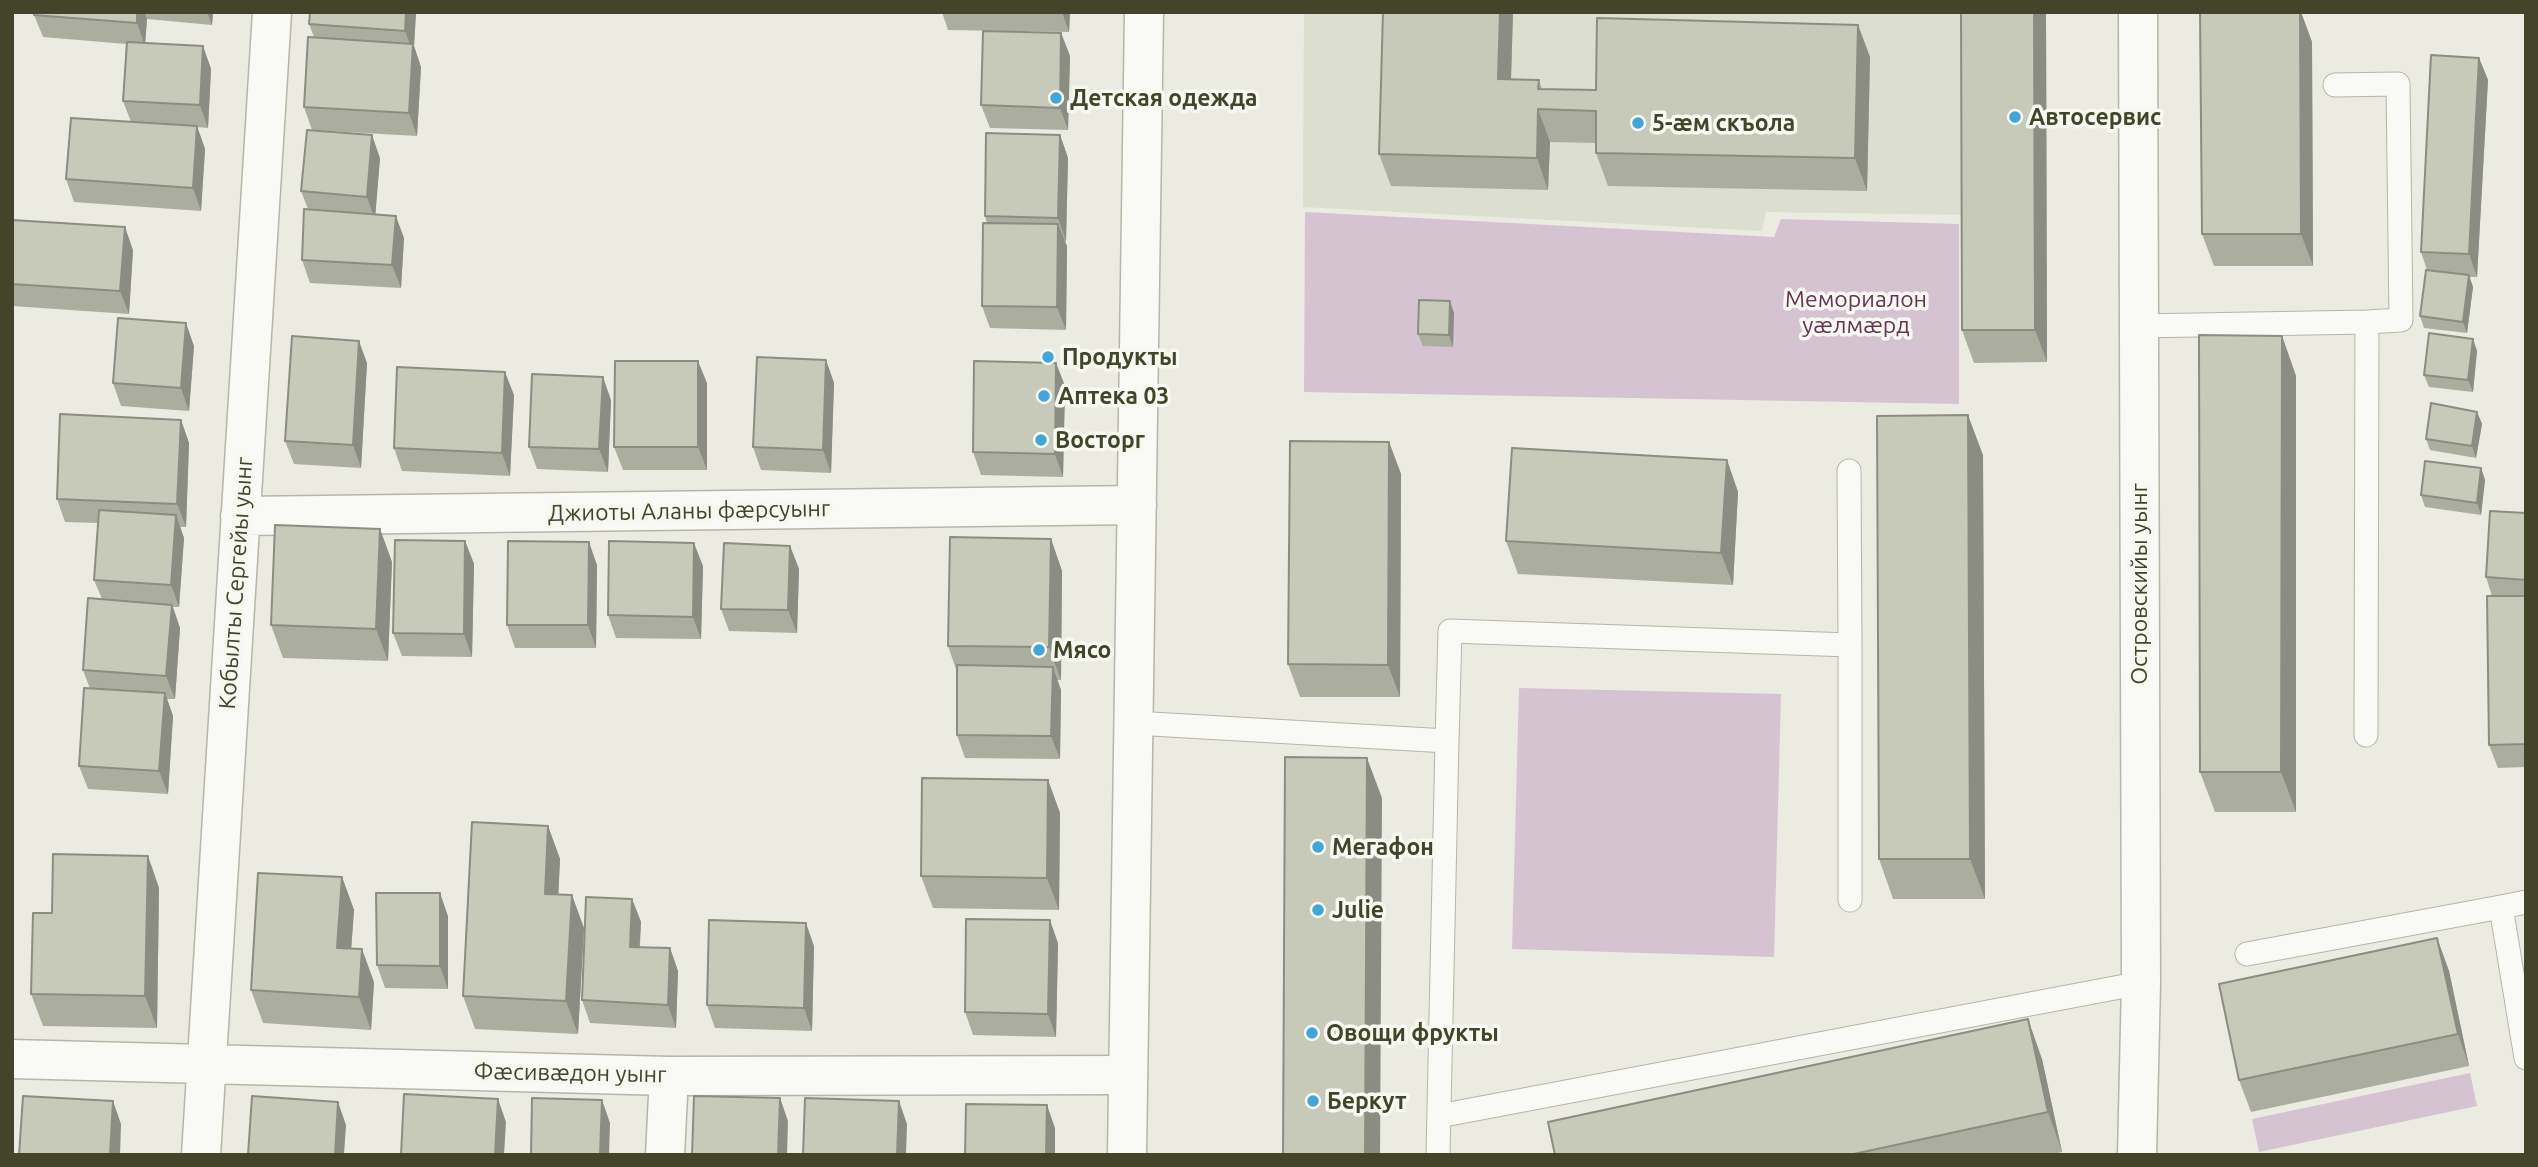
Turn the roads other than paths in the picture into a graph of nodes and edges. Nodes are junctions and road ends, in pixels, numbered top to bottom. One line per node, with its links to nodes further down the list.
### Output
1 (272, 12): 9 (street, Кобылты Сергейы уынг)
2 (1144, 12): 8 (street)
3 (2138, 12): 6 (street, Островскийы уынг)
4 (2334, 85): 5 (lane)
5 (2367, 321): 6 (lane); 12 (lane)
6 (2138, 327): 18 (street, Островскийы уынг)
7 (1849, 471): 10 (lane)
8 (1136, 505): 9 (street, Джиоты Аланы фæрсуынг); 11 (street)
9 (240, 516): 21 (street, Кобылты Сергейы уынг)
10 (1850, 645): 13 (lane); 14 (lane)
11 (1134, 723): 13 (lane); 22 (street)
12 (2366, 735)
13 (1447, 741): 24 (lane)
14 (1850, 900)
15 (2526, 902): 16 (lane)
16 (2501, 906): 17 (lane); 19 (lane)
17 (2247, 954)
18 (2141, 983): 24 (lane); 29 (street, Островскийы уынг)
19 (2526, 1058)
20 (12, 1059): 21 (street, Фæсивæдон уынг)
21 (207, 1065): 23 (street, Фæсивæдон уынг); 25 (street, Кобылты Сергейы уынг)
22 (1128, 1075): 23 (street, Фæсивæдон уынг); 27 (street)
23 (669, 1076): 26 (street)
24 (1439, 1116): 28 (lane)
25 (201, 1155)
26 (665, 1155)
27 (1127, 1155)
28 (1438, 1155)
29 (2137, 1155)

